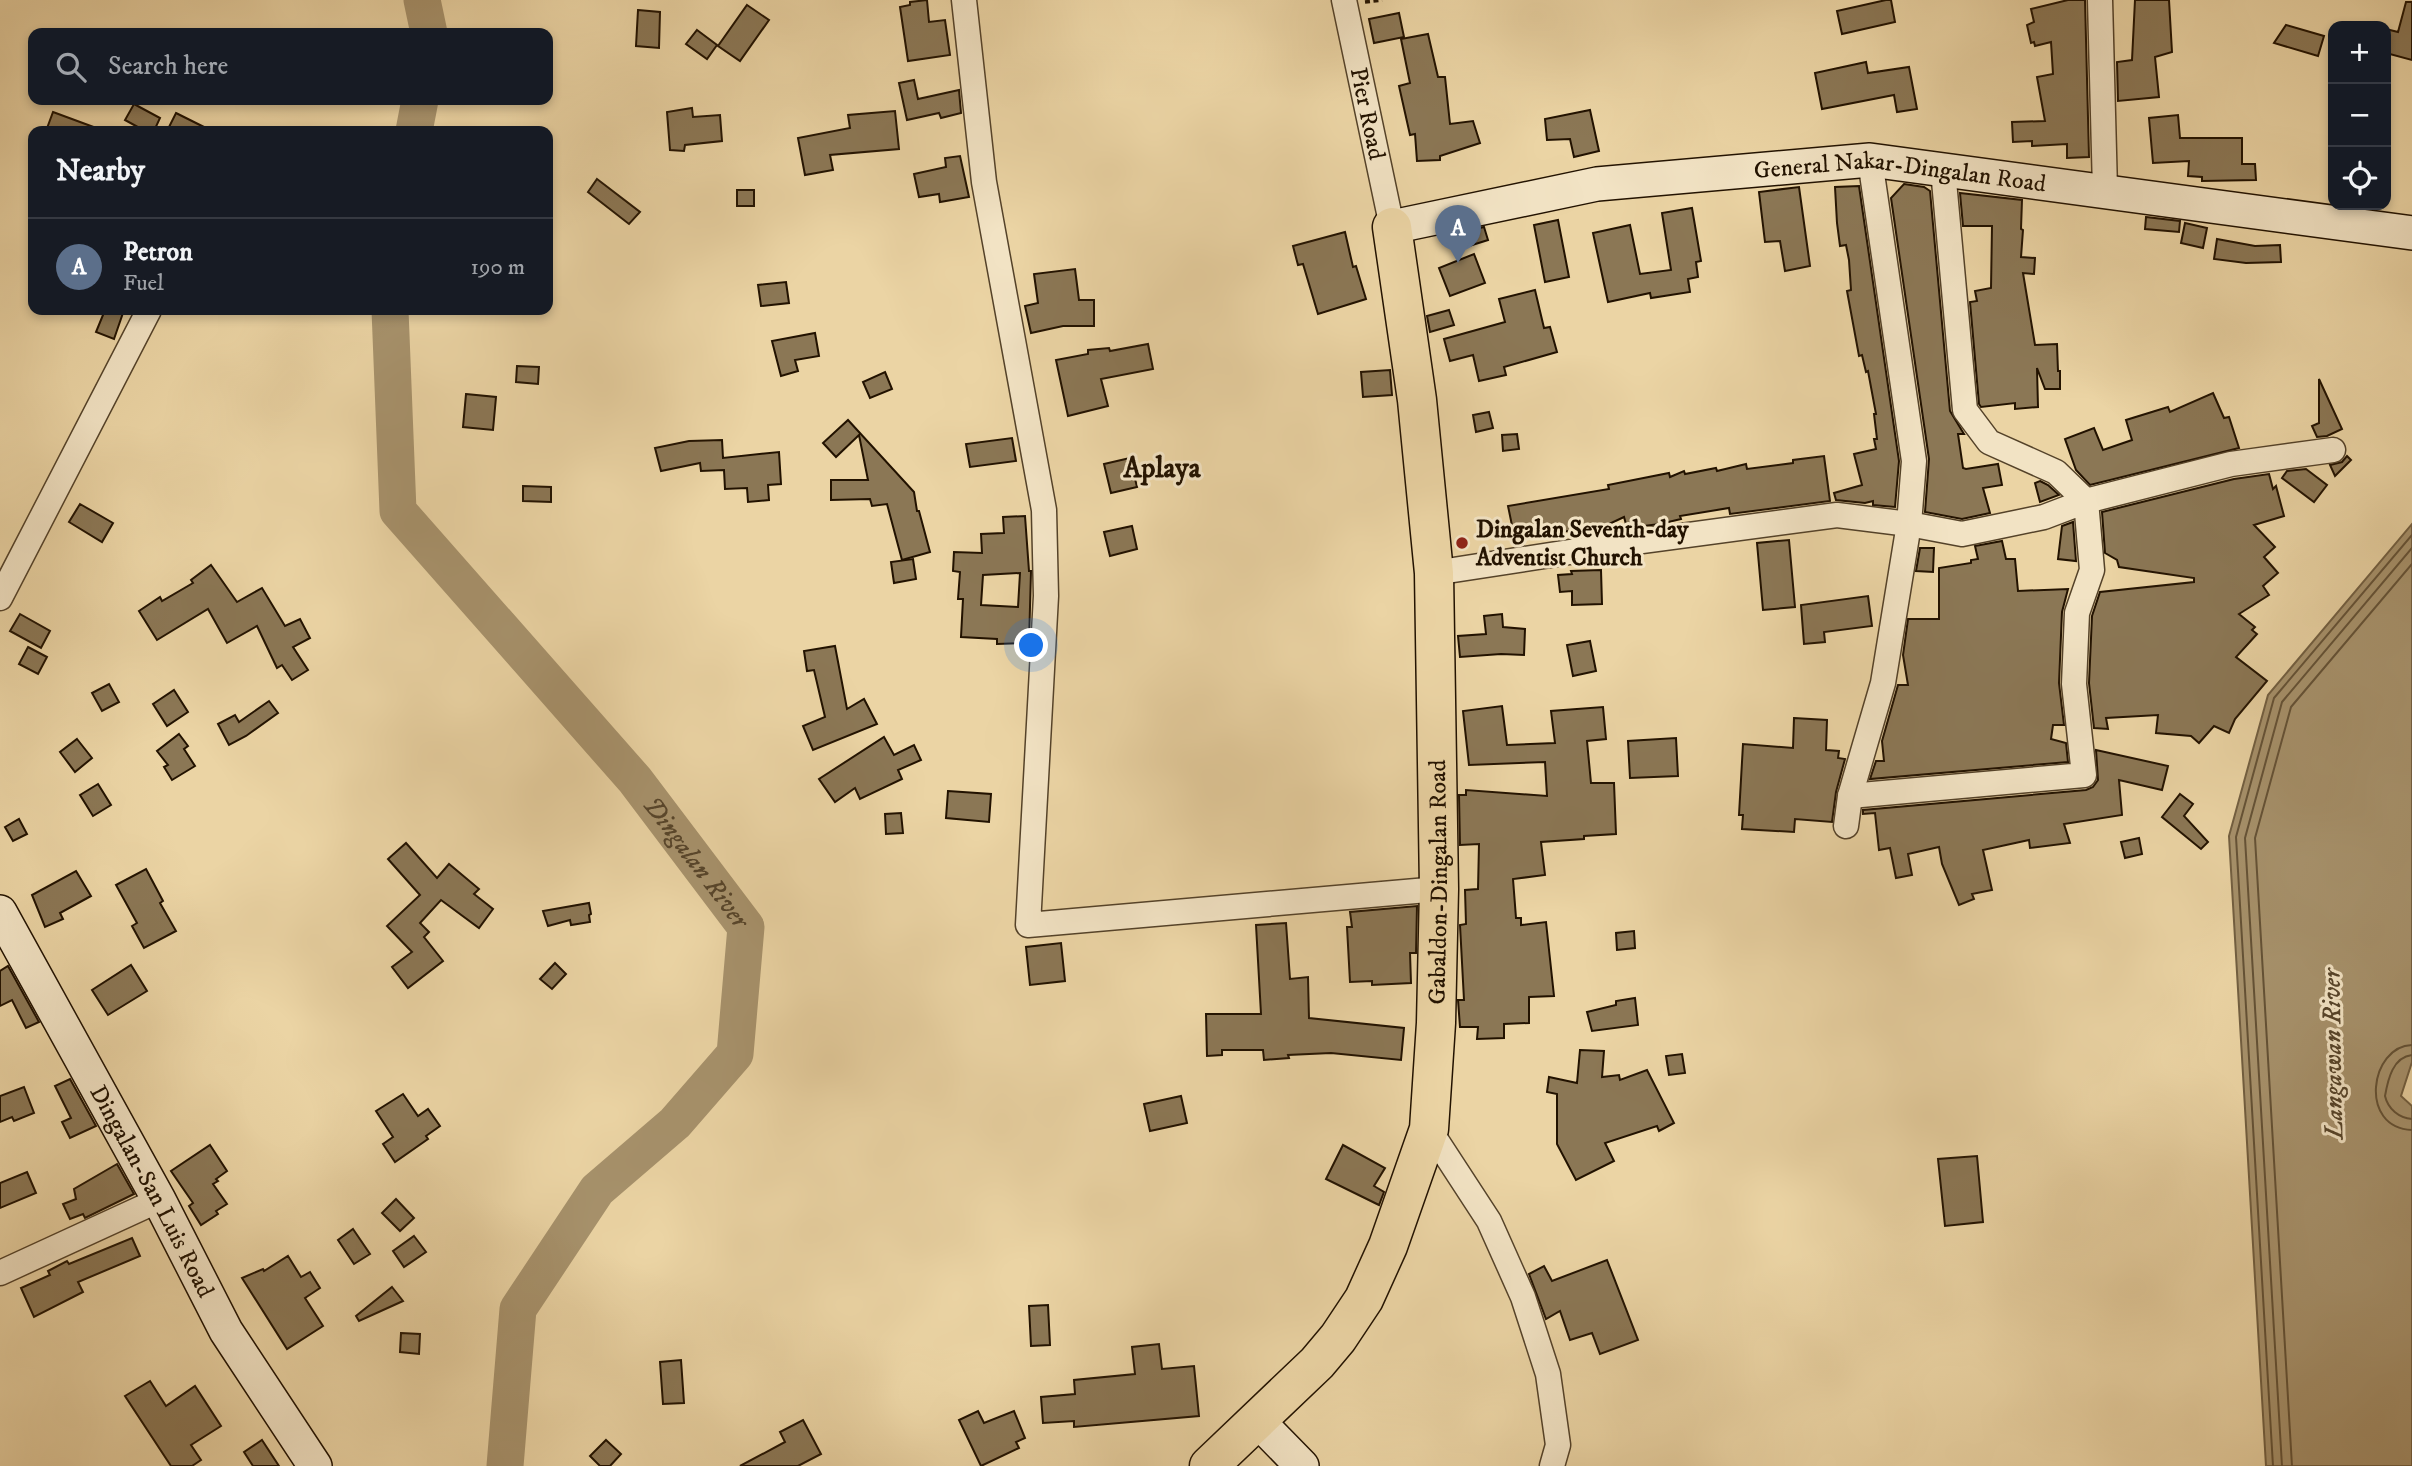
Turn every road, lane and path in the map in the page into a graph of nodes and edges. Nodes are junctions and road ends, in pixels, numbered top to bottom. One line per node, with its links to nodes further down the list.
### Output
1 (964, 0): 17 (street)
2 (1344, 0): 7 (street, Pier Road)
3 (2100, 0): 6 (street)
4 (1870, 160): 5 (main road, General Nakar-Dingalan Road); 7 (main road, General Nakar-Dingalan Road); 12 (street)
5 (1943, 170): 6 (main road, General Nakar-Dingalan Road); 11 (street)
6 (2105, 190): 8 (main road, General Nakar-Dingalan Road)
7 (1392, 227): 13 (main road, Gabaldon-Dingalan Road)
8 (2412, 233)
9 (146, 315): 14 (street)
10 (2333, 450): 11 (street)
11 (2086, 501): 12 (street); 15 (street)
12 (1909, 524): 13 (street); 15 (street)
13 (1434, 573): 17 (main road, Gabaldon-Dingalan Road)
14 (0, 598)
15 (1850, 796): 16 (street)
16 (1846, 827)
17 (1439, 889): 19 (main road, Gabaldon-Dingalan Road)
18 (0, 912): 20 (main road, Dingalan-San Luis Road)
19 (1429, 1129): 22 (main road, Gabaldon-Dingalan Road); 26 (street)
20 (159, 1200): 21 (street); 23 (main road, Dingalan-San Luis Road)
21 (0, 1273)
22 (1258, 1421): 24 (main road, Gabaldon-Dingalan Road); 25 (main road)
23 (314, 1466)
24 (1209, 1466)
25 (1302, 1466)
26 (1552, 1466)

